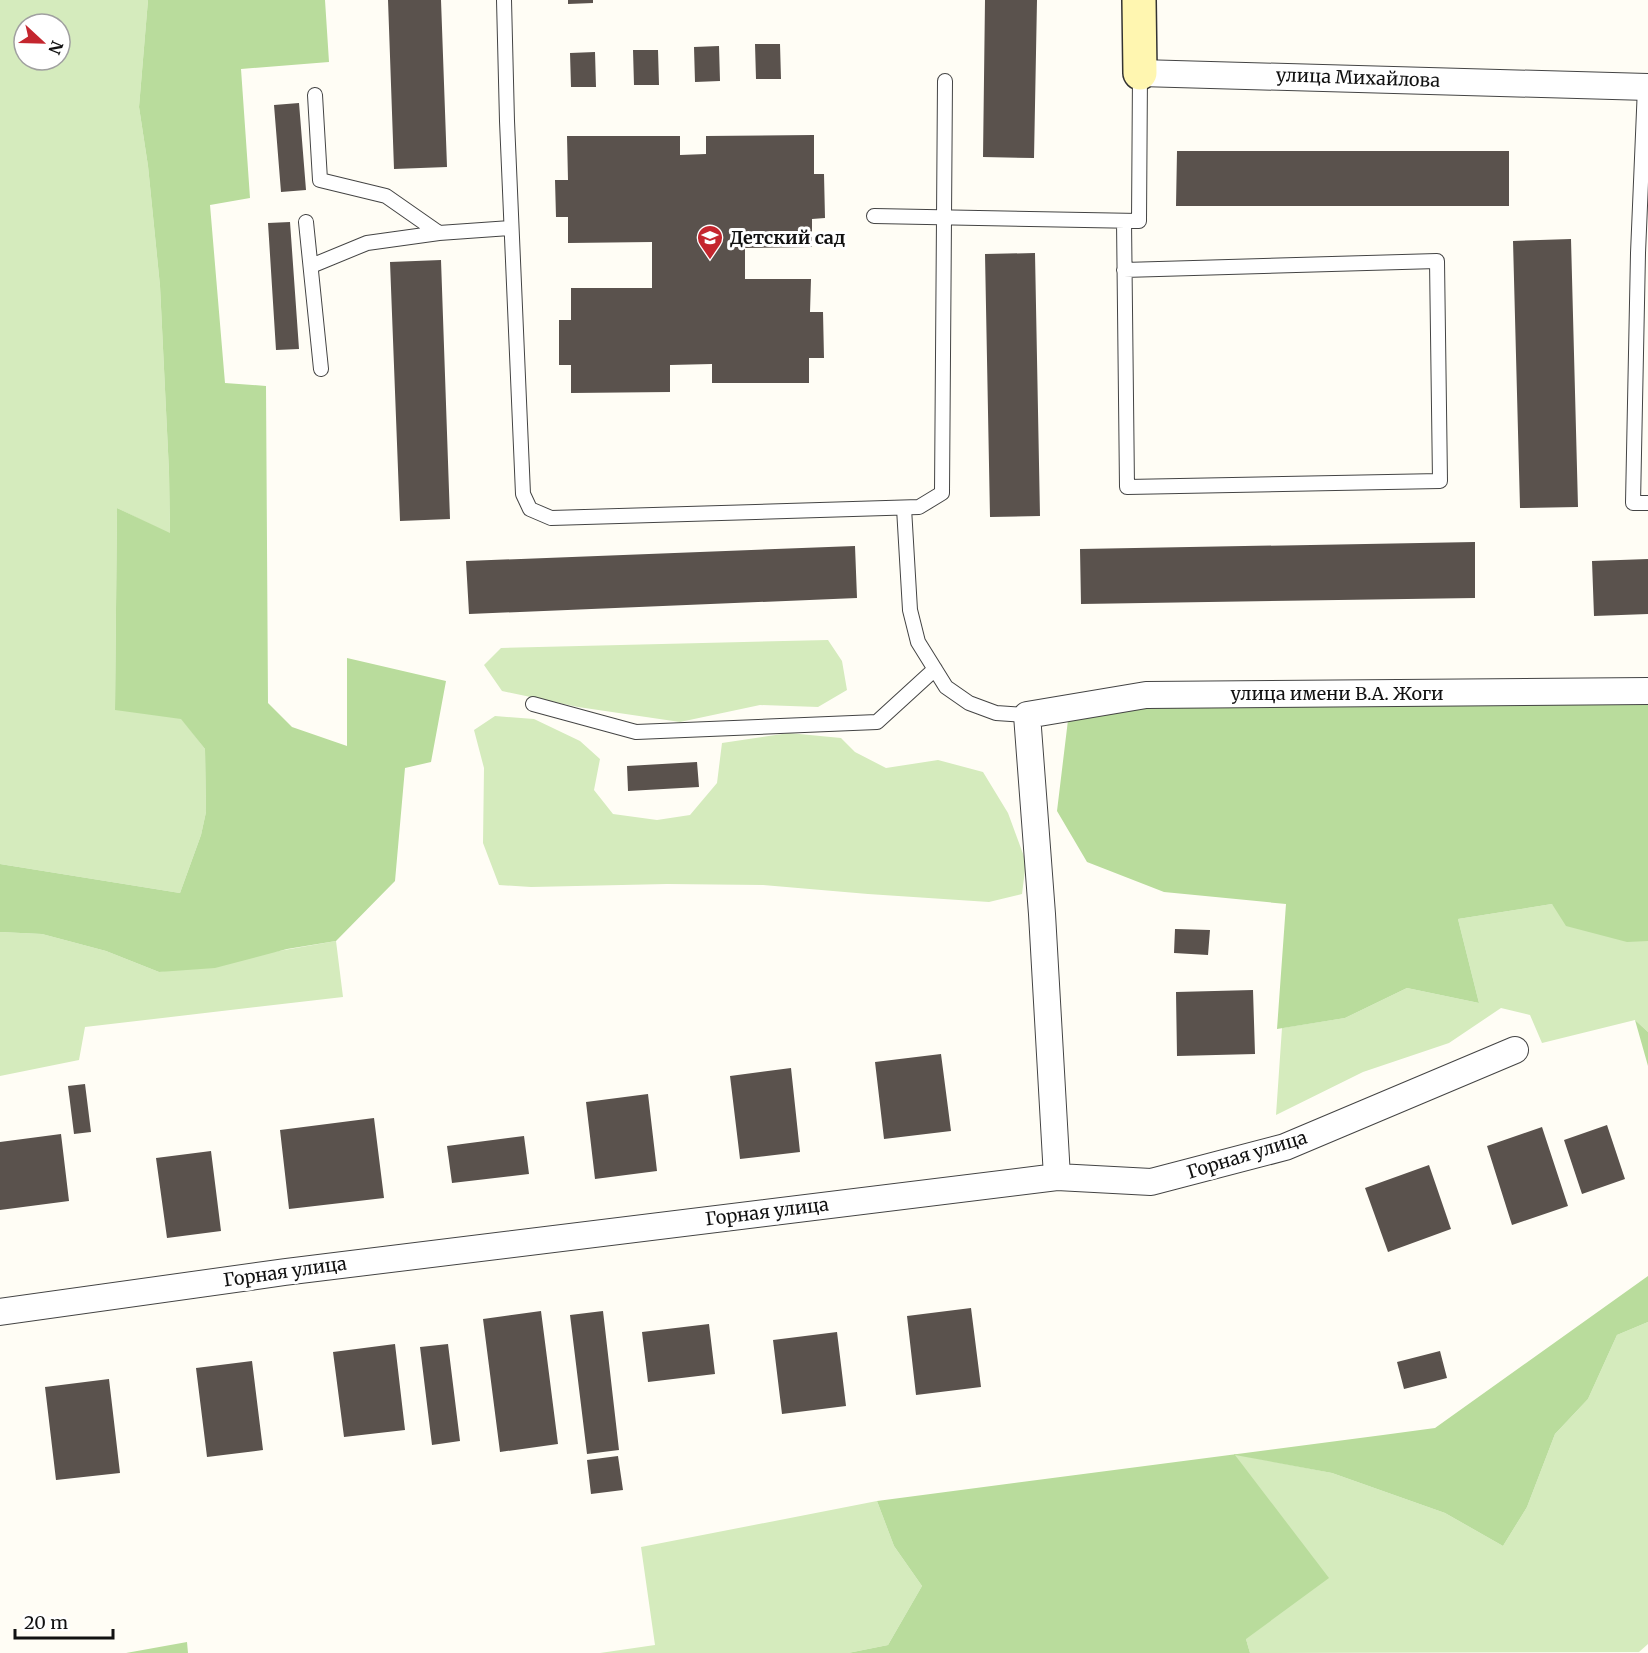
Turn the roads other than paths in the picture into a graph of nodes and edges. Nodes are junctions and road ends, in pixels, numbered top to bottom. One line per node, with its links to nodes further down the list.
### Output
1 (504, 0): 11 (lane)
2 (1139, 0): 3 (street)
3 (1140, 73): 5 (street, улица Михайлова); 9 (lane)
4 (945, 81): 8 (lane)
5 (1646, 87): 13 (lane)
6 (315, 95): 12 (lane)
7 (874, 216): 8 (lane)
8 (945, 218): 9 (lane); 18 (lane)
9 (1124, 221): 15 (lane)
10 (306, 222): 14 (lane)
11 (511, 228): 12 (lane); 18 (lane)
12 (439, 233): 14 (lane)
13 (1643, 253): 17 (lane)
14 (311, 266): 16 (lane)
15 (1124, 270): 15 (lane)
16 (321, 369)
17 (1648, 503)
18 (904, 508): 19 (lane)
19 (935, 669): 21 (lane); 22 (lane)
20 (1648, 691): 22 (street, улица имени В.А. Жоги)
21 (533, 704)
22 (1027, 715): 24 (street)
23 (1515, 1050): 24 (street, Горная улица)
24 (1057, 1177): 25 (street, Горная улица)
25 (0, 1312)

